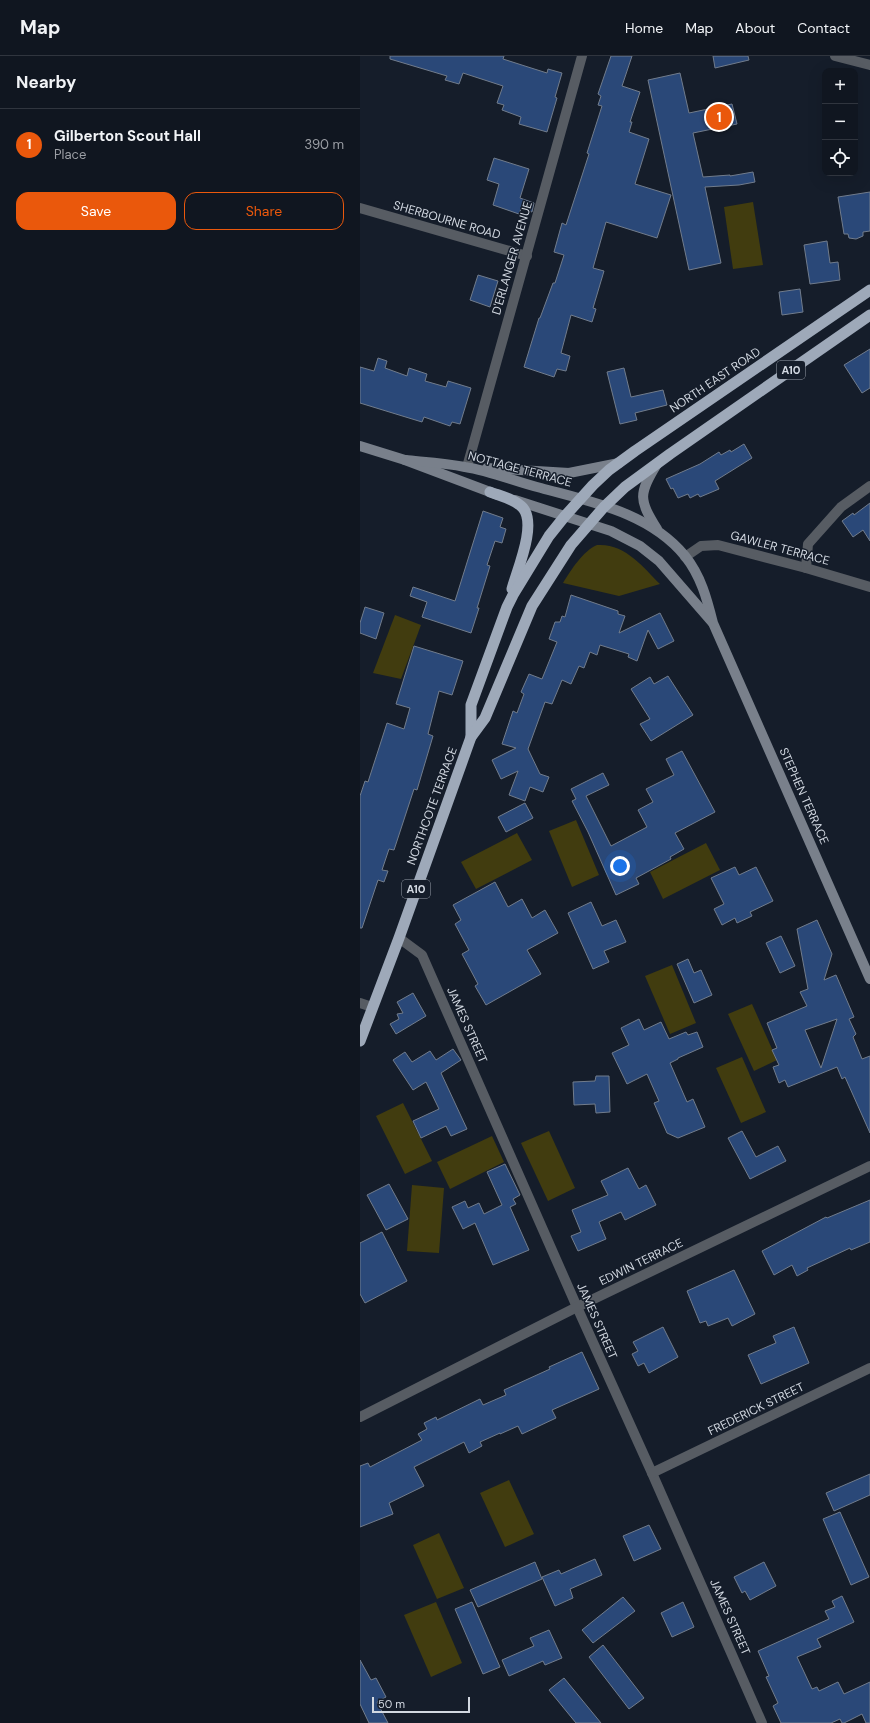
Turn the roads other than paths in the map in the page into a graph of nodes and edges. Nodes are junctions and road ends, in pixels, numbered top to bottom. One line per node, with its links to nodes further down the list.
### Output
1 (582, 56): 5 (street, D'ERLANGER AVENUE)
2 (835, 56): 3 (street)
3 (870, 65)
4 (360, 208): 5 (street, SHERBOURNE ROAD)
5 (527, 256): 12 (street, D'ERLANGER AVENUE)
6 (870, 290): 10 (highway, NORTH EAST ROAD / A10)
7 (870, 315): 11 (highway, A10)
8 (360, 446): 9 (main road, NOTTAGE TERRACE)
9 (405, 460): 12 (main road, NOTTAGE TERRACE); 14 (main road, NOTTAGE TERRACE)
10 (619, 463): 12 (main road); 15 (highway, NORTH EAST ROAD / A10)
11 (657, 463): 16 (highway, A10); 19 (main road)
12 (467, 467): 15 (main road, NOTTAGE TERRACE)
13 (870, 486): 21 (street)
14 (490, 492): 17 (main road, NOTTAGE TERRACE); 23 (highway)
15 (580, 498): 16 (main road, NOTTAGE TERRACE); 17 (highway, A10)
16 (604, 507): 18 (highway, A10); 19 (main road, STEPHEN TERRACE)
17 (565, 516): 18 (main road, NOTTAGE TERRACE); 23 (highway, NORTHCOTE TERRACE / A10)
18 (589, 524): 24 (main road, STEPHEN TERRACE); 25 (highway, NORTHCOTE TERRACE / A10)
19 (659, 532): 20 (main road, STEPHEN TERRACE)
20 (685, 557): 21 (street, GAWLER TERRACE); 24 (main road, STEPHEN TERRACE)
21 (806, 568): 22 (street, GAWLER TERRACE)
22 (870, 587)
23 (507, 607): 25 (highway, NORTHCOTE TERRACE / A10)
24 (713, 623): 27 (main road, STEPHEN TERRACE)
25 (471, 737): 26 (highway, NORTHCOTE TERRACE / A10)
26 (399, 938): 29 (highway, NORTHCOTE TERRACE / A10); 32 (street, JAMES STREET)
27 (870, 979)
28 (360, 1003): 29 (street)
29 (372, 1007): 30 (highway, NORTHCOTE TERRACE / A10)
30 (360, 1041)
31 (870, 1166): 32 (street, EDWIN TERRACE)
32 (577, 1307): 34 (street, EDWIN TERRACE); 35 (street, JAMES STREET)
33 (870, 1368): 35 (street, FREDERICK STREET)
34 (360, 1417)
35 (652, 1473): 36 (street, JAMES STREET)
36 (762, 1723)

